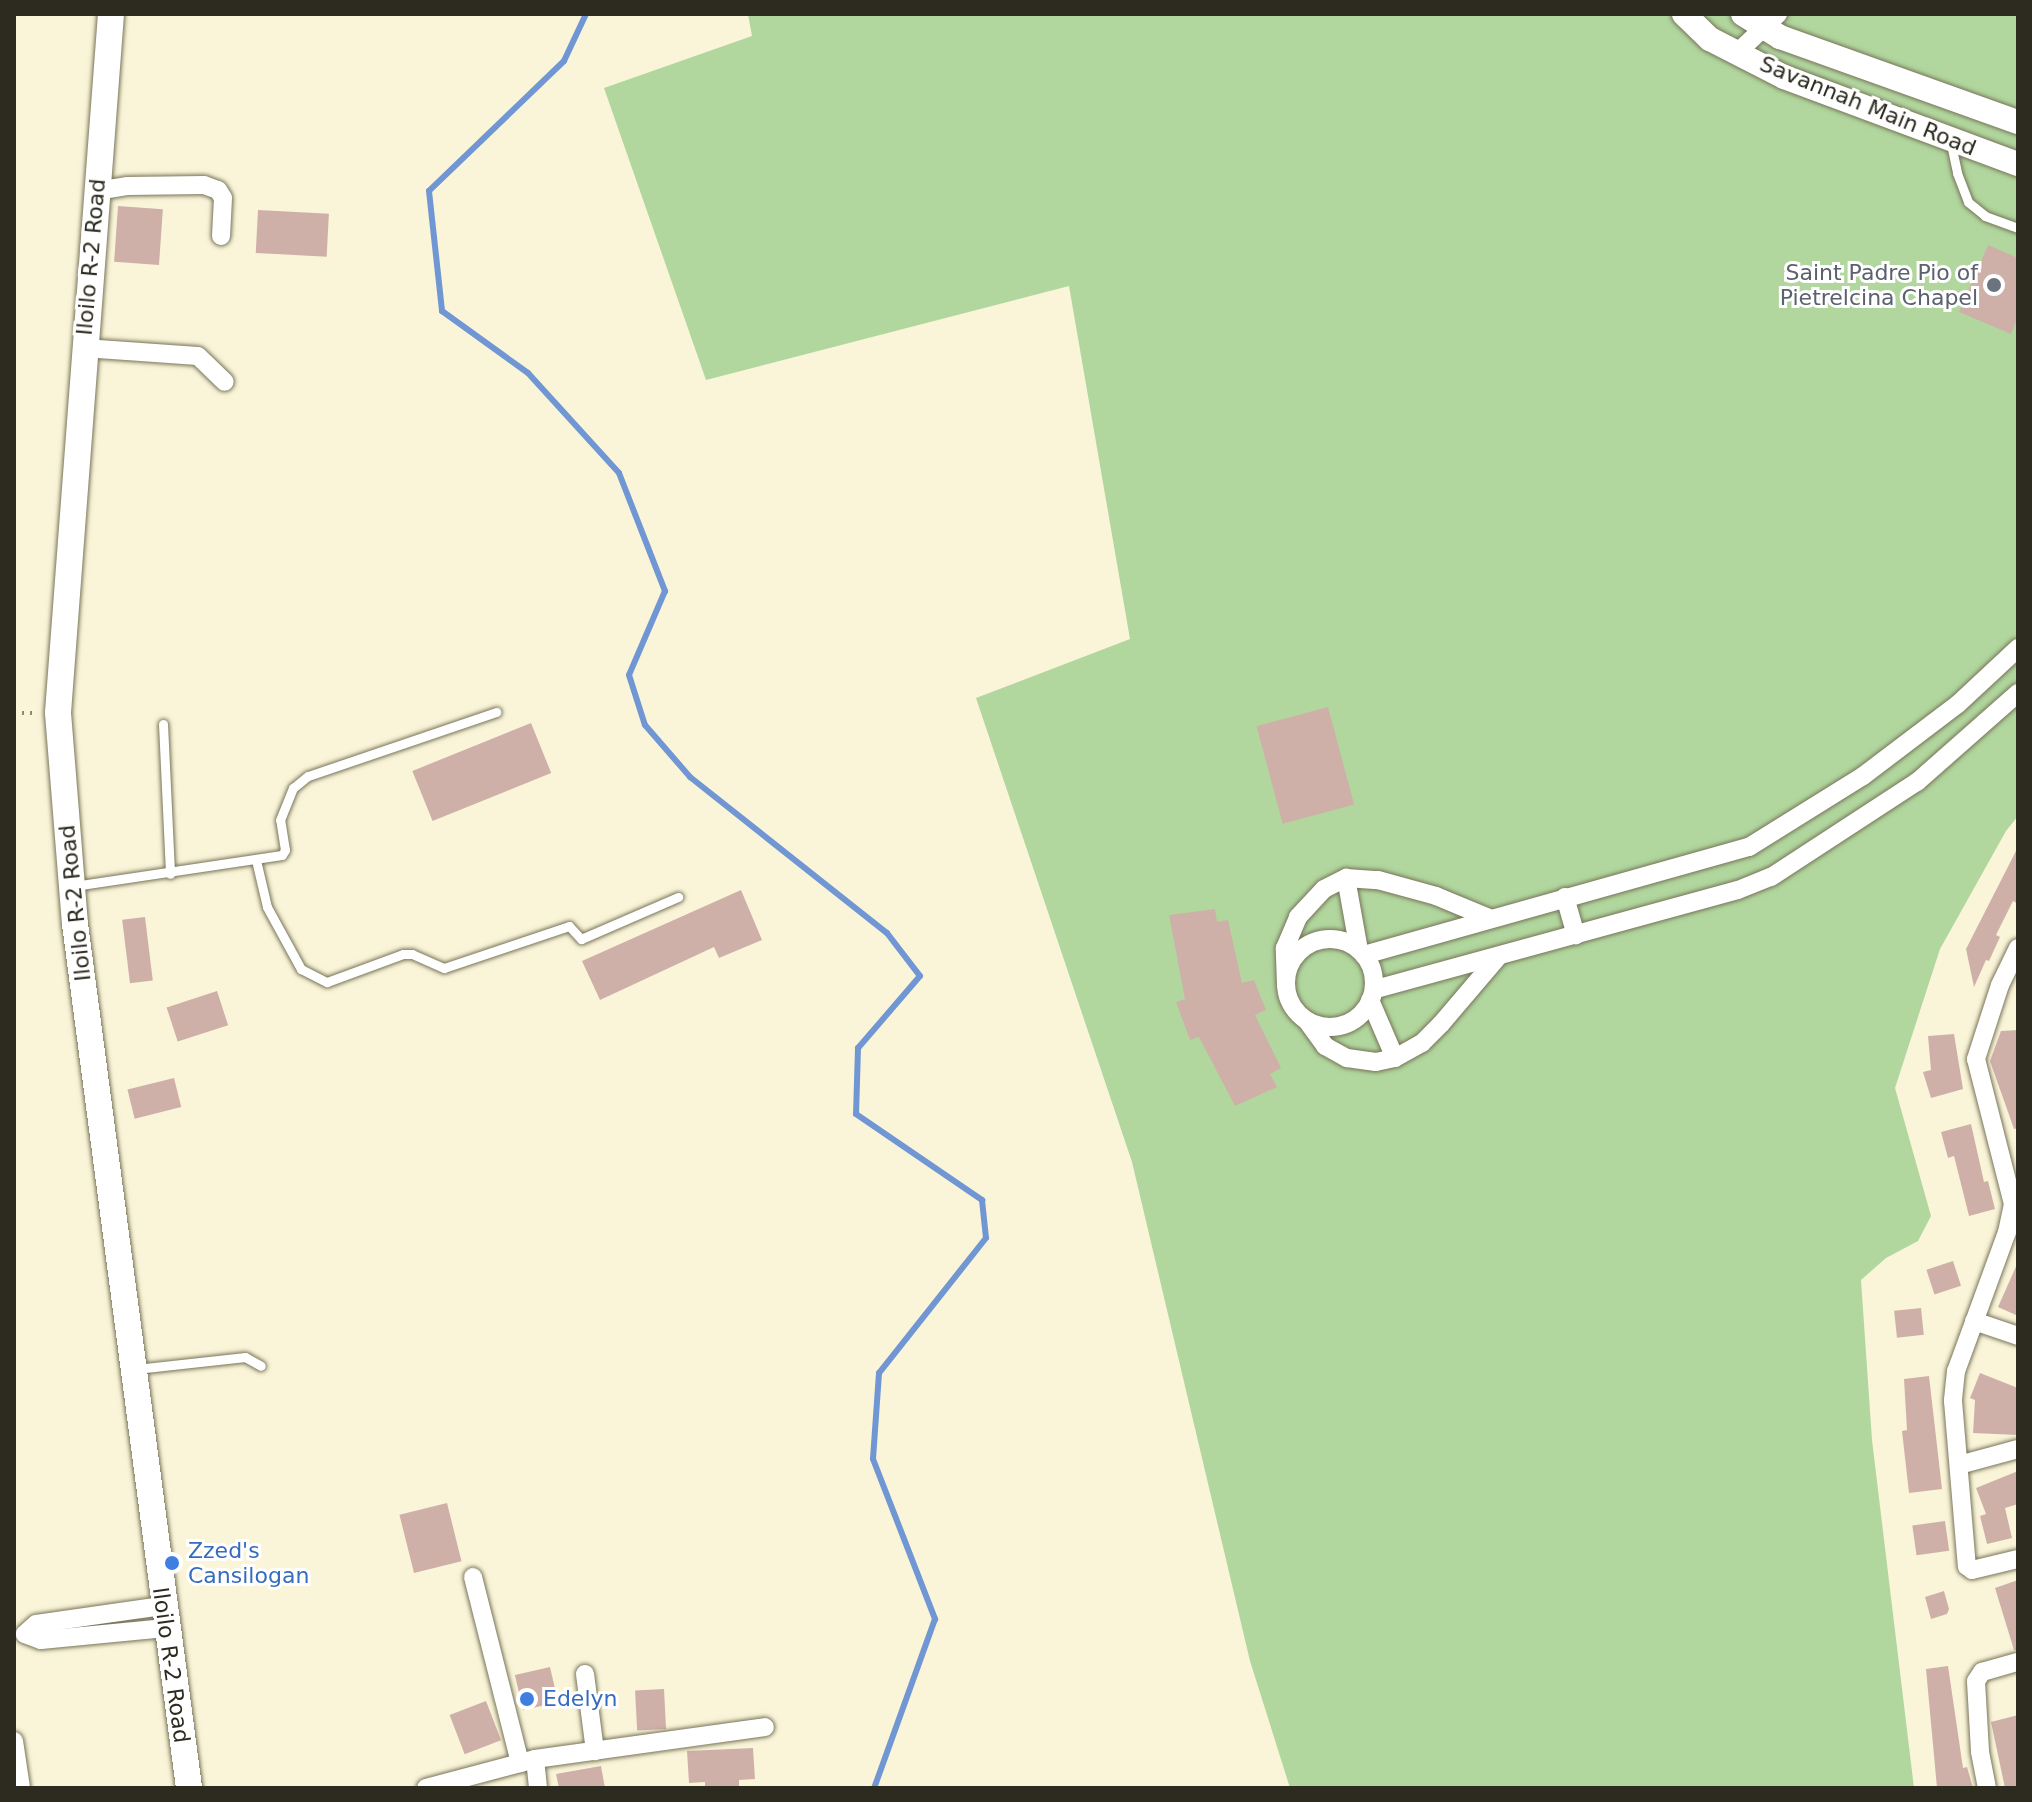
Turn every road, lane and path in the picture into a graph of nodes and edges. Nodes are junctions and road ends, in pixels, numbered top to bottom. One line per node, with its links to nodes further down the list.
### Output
1 (111, 14): 8 (main road, Iloilo R-2 Road)
2 (1684, 14): 4 (street, Savannah Main Road)
3 (1762, 18): 4 (street); 5 (street, Savannah Main Road)
4 (1737, 53): 6 (street, Savannah Main Road)
5 (2018, 122)
6 (1951, 141): 7 (street, Savannah Main Road); 9 (lane)
7 (2018, 164)
8 (96, 191): 10 (street); 11 (main road, Iloilo R-2 Road)
9 (2018, 228)
10 (221, 236)
11 (84, 348): 12 (street); 22 (main road, Iloilo R-2 Road)
12 (225, 382)
13 (2018, 648): 24 (street)
14 (2018, 693): 26 (street)
15 (496, 712): 19 (lane)
16 (14, 713): 17 (path)
17 (24, 713)
18 (163, 724): 20 (lane)
19 (256, 860): 20 (lane); 23 (lane)
20 (170, 874): 22 (lane)
21 (1346, 878): 25 (street); 28 (street); 30 (street)
22 (71, 887): 37 (main road, Iloilo R-2 Road)
23 (678, 897)
24 (1565, 897): 25 (street); 26 (street)
25 (1489, 918): 28 (street)
26 (1576, 935): 29 (street)
27 (2018, 948): 34 (street)
28 (1362, 953): 30 (street); 31 (street)
29 (1498, 956): 31 (street); 33 (street)
30 (1286, 985): 32 (street)
31 (1373, 995): 32 (street); 33 (street)
32 (1305, 1019): 33 (street)
33 (1395, 1058)
34 (1974, 1321): 35 (street); 39 (street)
35 (2018, 1336)
36 (261, 1366): 37 (lane)
37 (134, 1370): 42 (main road, Iloilo R-2 Road)
38 (2018, 1449): 39 (street)
39 (1959, 1465): 40 (street)
40 (2018, 1559)
41 (473, 1577): 49 (street)
42 (164, 1617): 43 (street); 51 (main road, Iloilo R-2 Road)
43 (20, 1635)
44 (2018, 1662): 54 (street)
45 (585, 1674): 48 (street)
46 (765, 1727): 48 (street)
47 (14, 1741): 50 (street)
48 (595, 1751): 49 (street)
49 (527, 1761): 52 (street); 53 (street)
50 (21, 1788)
51 (189, 1788)
52 (426, 1788)
53 (538, 1788)
54 (1987, 1788)

